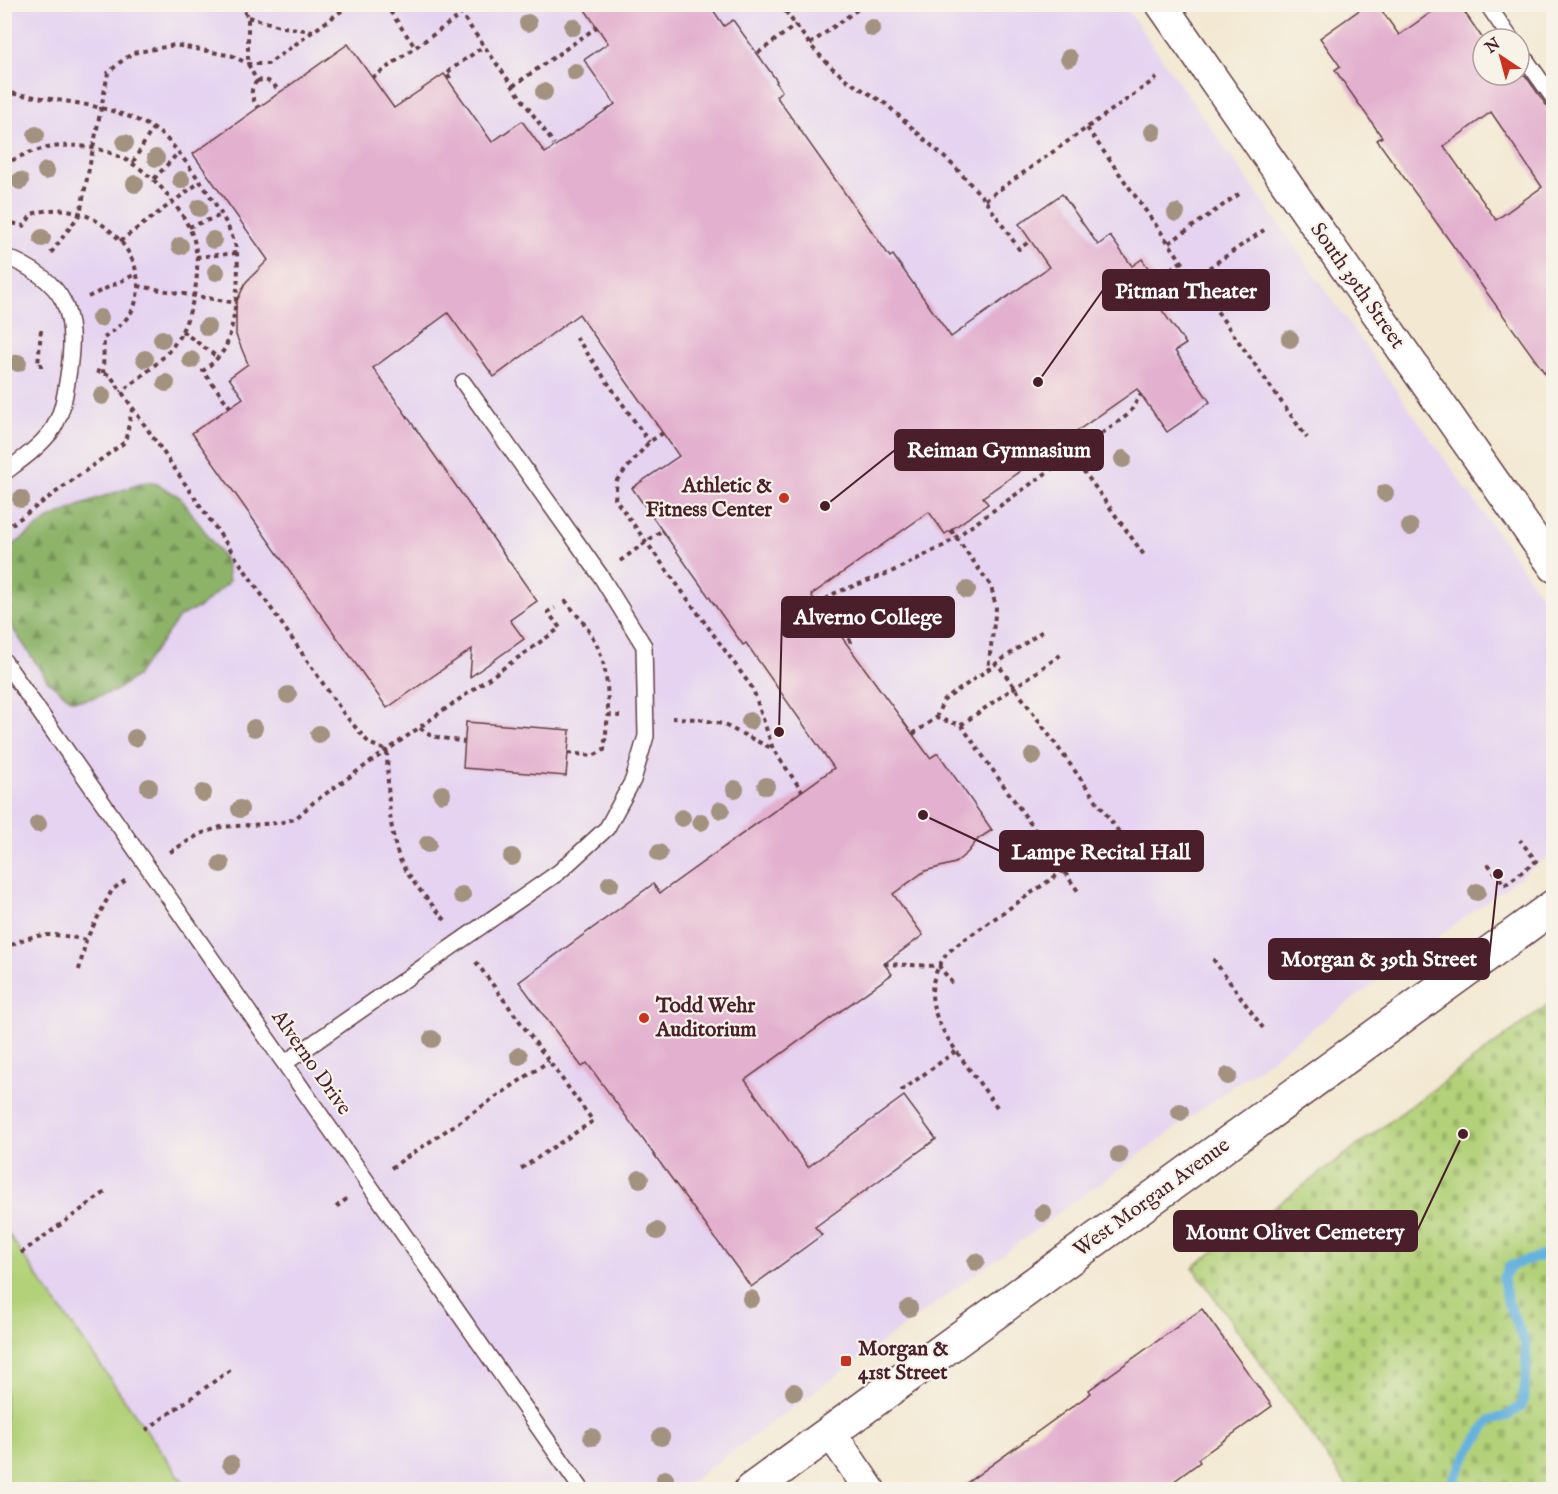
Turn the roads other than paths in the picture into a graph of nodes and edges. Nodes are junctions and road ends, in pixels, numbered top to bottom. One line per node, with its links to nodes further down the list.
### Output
1 (1161, 4): 9 (street, South 39th Street)
2 (1487, 4): 3 (lane)
3 (1503, 27)
4 (1531, 67): 5 (lane)
5 (1554, 99)
6 (4, 256): 8 (lane)
7 (463, 382): 12 (lane)
8 (4, 473)
9 (1554, 567)
10 (4, 661): 12 (lane, Alverno Drive)
11 (1554, 906): 13 (street, West Morgan Avenue)
12 (285, 1064): 14 (lane, Alverno Drive)
13 (830, 1432): 15 (street, West Morgan Avenue); 16 (street)
14 (582, 1490)
15 (751, 1490)
16 (870, 1490)

